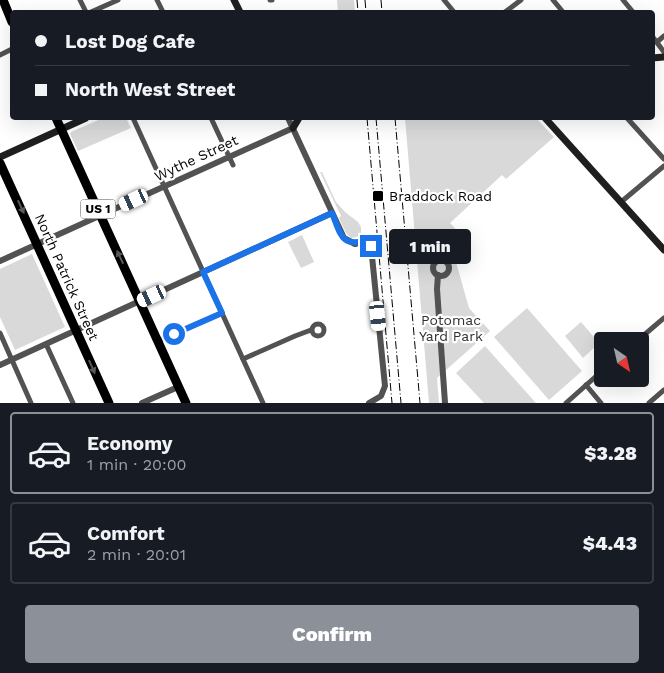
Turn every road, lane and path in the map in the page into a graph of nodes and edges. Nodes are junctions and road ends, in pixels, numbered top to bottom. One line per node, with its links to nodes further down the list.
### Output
1 (3, 0): 12 (highway)
2 (118, 0): 7 (street)
3 (444, 0): 8 (street)
4 (520, 0): 9 (street)
5 (553, 0): 10 (street)
6 (623, 0): 11 (street)
7 (96, 10)
8 (452, 10)
9 (508, 10)
10 (561, 10)
11 (631, 10)
12 (10, 17)
13 (664, 36): 15 (street)
14 (655, 40): 15 (street)
15 (657, 42): 16 (street)
16 (664, 52)
17 (57, 120): 26 (highway, US 1)
18 (81, 120): 26 (main road)
19 (134, 120): 33 (street)
20 (212, 120): 27 (street)
21 (289, 120): 25 (street)
22 (298, 120): 25 (main road)
23 (546, 120): 34 (main road)
24 (629, 120): 29 (street)
25 (293, 128): 27 (street, Wythe Street); 35 (street)
26 (61, 129): 28 (main road); 36 (highway, US 1)
27 (228, 156): 31 (street); 33 (street, Wythe Street)
28 (0, 158)
29 (664, 159)
30 (0, 163): 37 (highway, North Patrick Street, one-way to 37)
31 (233, 165)
32 (664, 166): 34 (street)
33 (165, 186): 36 (street, Wythe Street); 40 (street)
34 (621, 202): 38 (main road)
35 (332, 213): 40 (street); 64 (street)
36 (100, 215): 37 (street, Wythe Street); 42 (highway, US 1, one-way to 36)
37 (37, 244): 39 (street, Wythe Street); 45 (highway, North Patrick Street)
38 (663, 248)
39 (0, 261)
40 (203, 272): 42 (street); 43 (street)
41 (438, 275): 65 (street)
42 (140, 301): 45 (street); 49 (highway, US 1)
43 (222, 313): 49 (street); 51 (street)
44 (664, 318): 47 (street)
45 (76, 330): 50 (street); 60 (highway, North Patrick Street, one-way to 60)
46 (311, 330): 51 (street)
47 (648, 332)
48 (0, 333): 52 (street)
49 (158, 341): 56 (highway, US 1)
50 (46, 344): 52 (street); 59 (street)
51 (243, 359): 63 (street)
52 (12, 360): 53 (street); 58 (street)
53 (0, 365)
54 (594, 378): 55 (street)
55 (586, 385): 66 (street); 67 (street)
56 (178, 387): 61 (street); 62 (highway, US 1)
57 (664, 390): 68 (street)
58 (31, 403)
59 (73, 403)
60 (109, 403)
61 (142, 403)
62 (186, 403)
63 (263, 403)
64 (369, 403)
65 (445, 403)
66 (566, 403)
67 (601, 403)
68 (649, 403)

